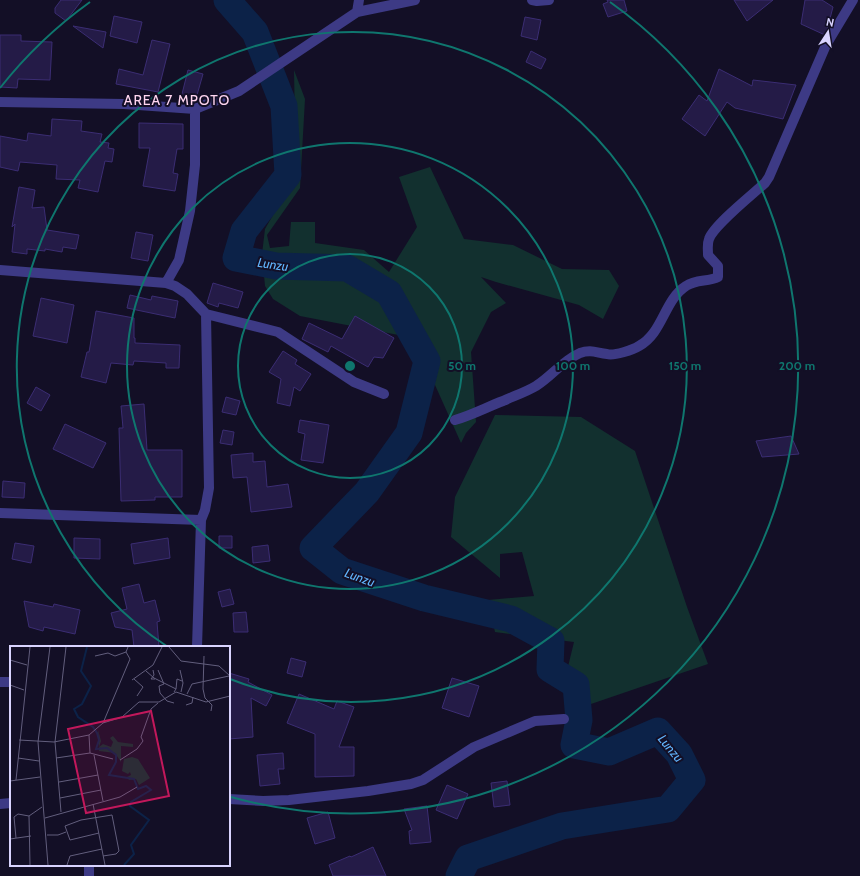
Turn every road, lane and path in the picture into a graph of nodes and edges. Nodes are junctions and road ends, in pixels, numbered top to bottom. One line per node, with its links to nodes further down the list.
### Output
1 (360, 0): 6 (street)
2 (415, 0): 6 (street)
3 (532, 0): 4 (street)
4 (549, 0)
5 (853, 0): 13 (street)
6 (357, 12): 8 (street)
7 (0, 102): 8 (street)
8 (195, 109): 10 (street)
9 (0, 270): 10 (street)
10 (166, 283): 11 (street)
11 (206, 314): 12 (street); 15 (street)
12 (384, 394)
13 (455, 420)
14 (0, 513): 15 (street)
15 (201, 520): 16 (street)
16 (197, 646)
17 (564, 719): 18 (street)
18 (230, 799)
19 (10, 803): 20 (street)
20 (0, 804)

